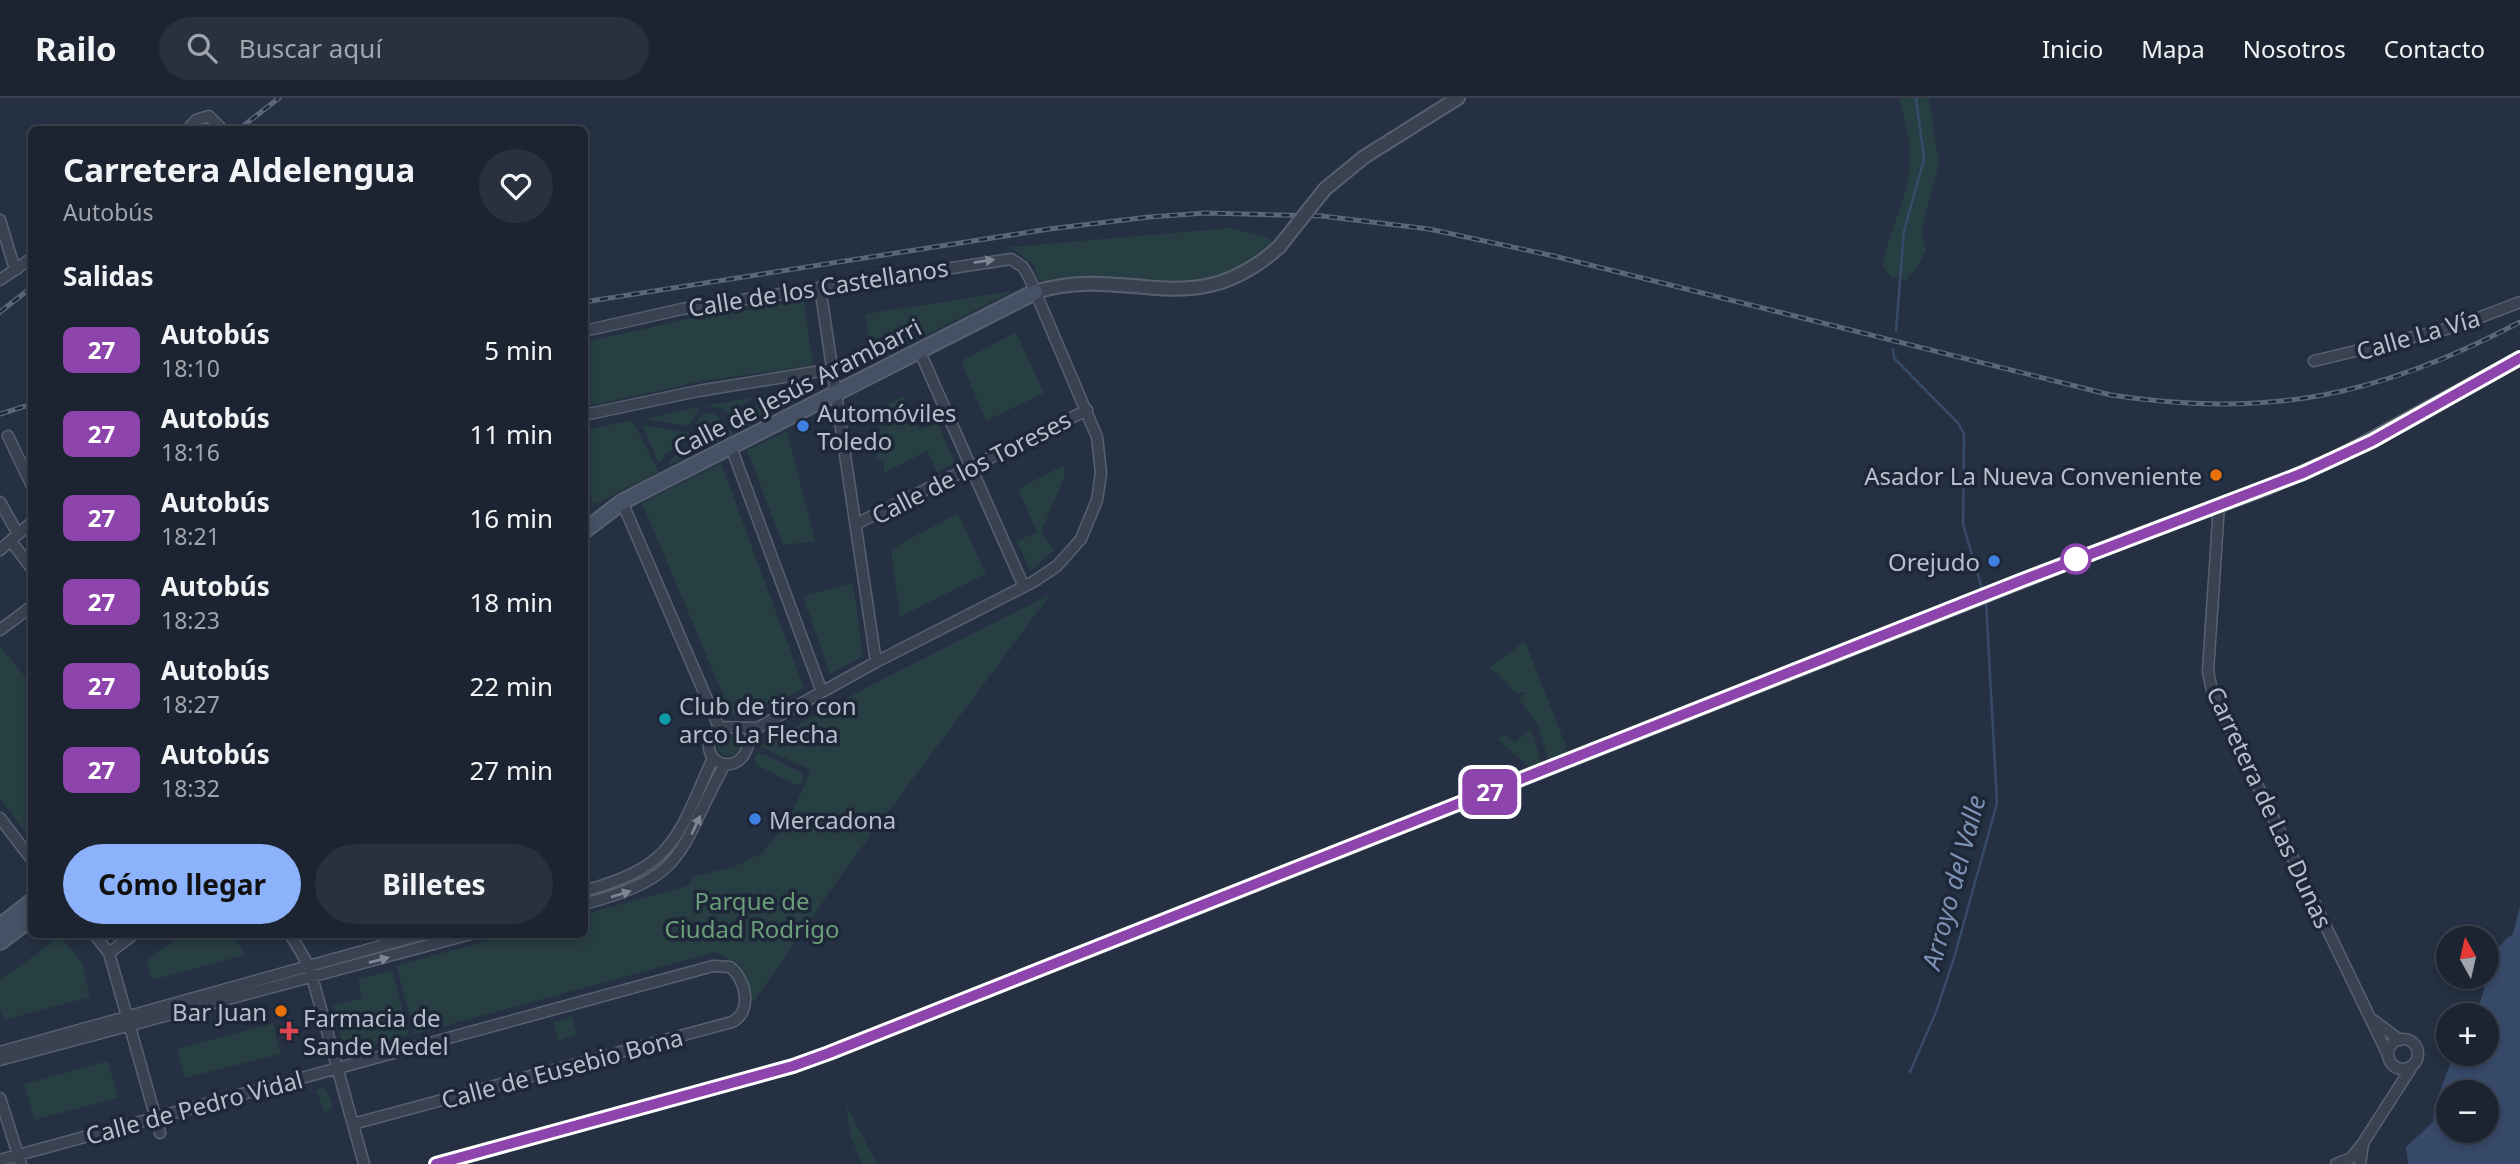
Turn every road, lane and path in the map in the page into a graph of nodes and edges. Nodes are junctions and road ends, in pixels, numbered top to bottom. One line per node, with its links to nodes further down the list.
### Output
1 (1458, 98): 9 (street, bridge)
2 (191, 126): 3 (street)
3 (221, 126)
4 (0, 220): 6 (street)
5 (28, 261): 6 (street)
6 (18, 268): 7 (street)
7 (0, 281)
8 (820, 287): 9 (street, Calle de los Castellanos, one-way to 9); 11 (street, Calle de los Castellanos); 15 (street)
9 (1035, 292): 12 (main road, Calle de Jesús Arambarri); 17 (street, Calle de los Castellanos)
10 (2520, 302): 14 (street, Calle La Vía)
11 (588, 330)
12 (919, 351): 16 (main road, Calle de Jesús Arambarri); 21 (street)
13 (2520, 358): 25 (street)
14 (2314, 361)
15 (833, 369): 16 (street); 18 (street)
16 (836, 394): 20 (main road, Calle de Jesús Arambarri); 27 (street)
17 (1087, 410): 21 (street, Calle de los Toreses); 31 (street, Calle de los Castellanos)
18 (588, 414)
19 (8, 436): 22 (street)
20 (731, 447): 24 (main road, Calle de Jesús Arambarri); 35 (street)
21 (971, 468): 27 (street, Calle de los Toreses); 31 (street)
22 (28, 478)
23 (0, 502): 29 (street)
24 (622, 502): 26 (main road, Calle de Jesús Arambarri); 36 (street)
25 (2219, 505): 59 (street, Carretera de Las Dunas); 76 (street)
26 (588, 524)
27 (856, 524): 34 (street)
28 (28, 525): 29 (street)
29 (7, 542): 30 (street)
30 (28, 565)
31 (1024, 587): 34 (street, Calle de los Castellanos)
32 (28, 609): 33 (street)
33 (0, 630)
34 (876, 662): 35 (street, Calle de los Castellanos)
35 (822, 692): 38 (street, Calle de los Castellanos)
36 (719, 727): 37 (street); 40 (street)
37 (736, 728): 38 (street); 39 (street)
38 (753, 729): 39 (street)
39 (746, 745): 41 (street)
40 (713, 758): 41 (street); 44 (street)
41 (725, 764): 45 (street, one-way to 41)
42 (0, 818): 43 (street)
43 (28, 855)
44 (588, 890)
45 (588, 903)
46 (28, 904): 48 (main road)
47 (28, 921): 54 (main road)
48 (0, 926)
49 (97, 938): 55 (street)
50 (129, 938): 55 (street)
51 (292, 938): 56 (street)
52 (410, 938): 56 (street)
53 (457, 938): 57 (street, one-way to 53)
54 (0, 942)
55 (109, 953): 60 (street)
56 (309, 966): 57 (street); 60 (street)
57 (313, 978): 60 (street); 66 (street)
58 (742, 987): 66 (street, Calle de Pedro Vidal); 70 (street, Calle de Eusebio Bona)
59 (2370, 1017): 61 (street, Carretera de Las Dunas); 64 (street, Carretera de Las Dunas)
60 (128, 1021): 62 (street); 63 (street); 69 (street)
61 (2400, 1040): 64 (street); 65 (street)
62 (0, 1052)
63 (0, 1060)
64 (2390, 1060): 65 (street); 67 (street, Carretera de Las Dunas)
65 (2413, 1065): 67 (street)
66 (337, 1068): 69 (street, Calle de Pedro Vidal); 70 (street)
67 (2395, 1093): 72 (street)
68 (0, 1098): 73 (street)
69 (154, 1118): 71 (street); 73 (street, Calle de Pedro Vidal)
70 (353, 1125): 75 (street)
71 (160, 1133)
72 (2363, 1143): 77 (street); 78 (street)
73 (20, 1159): 74 (street, Calle de Pedro Vidal)
74 (0, 1160)
75 (364, 1164)
76 (436, 1164)
77 (2336, 1164)
78 (2360, 1164)

